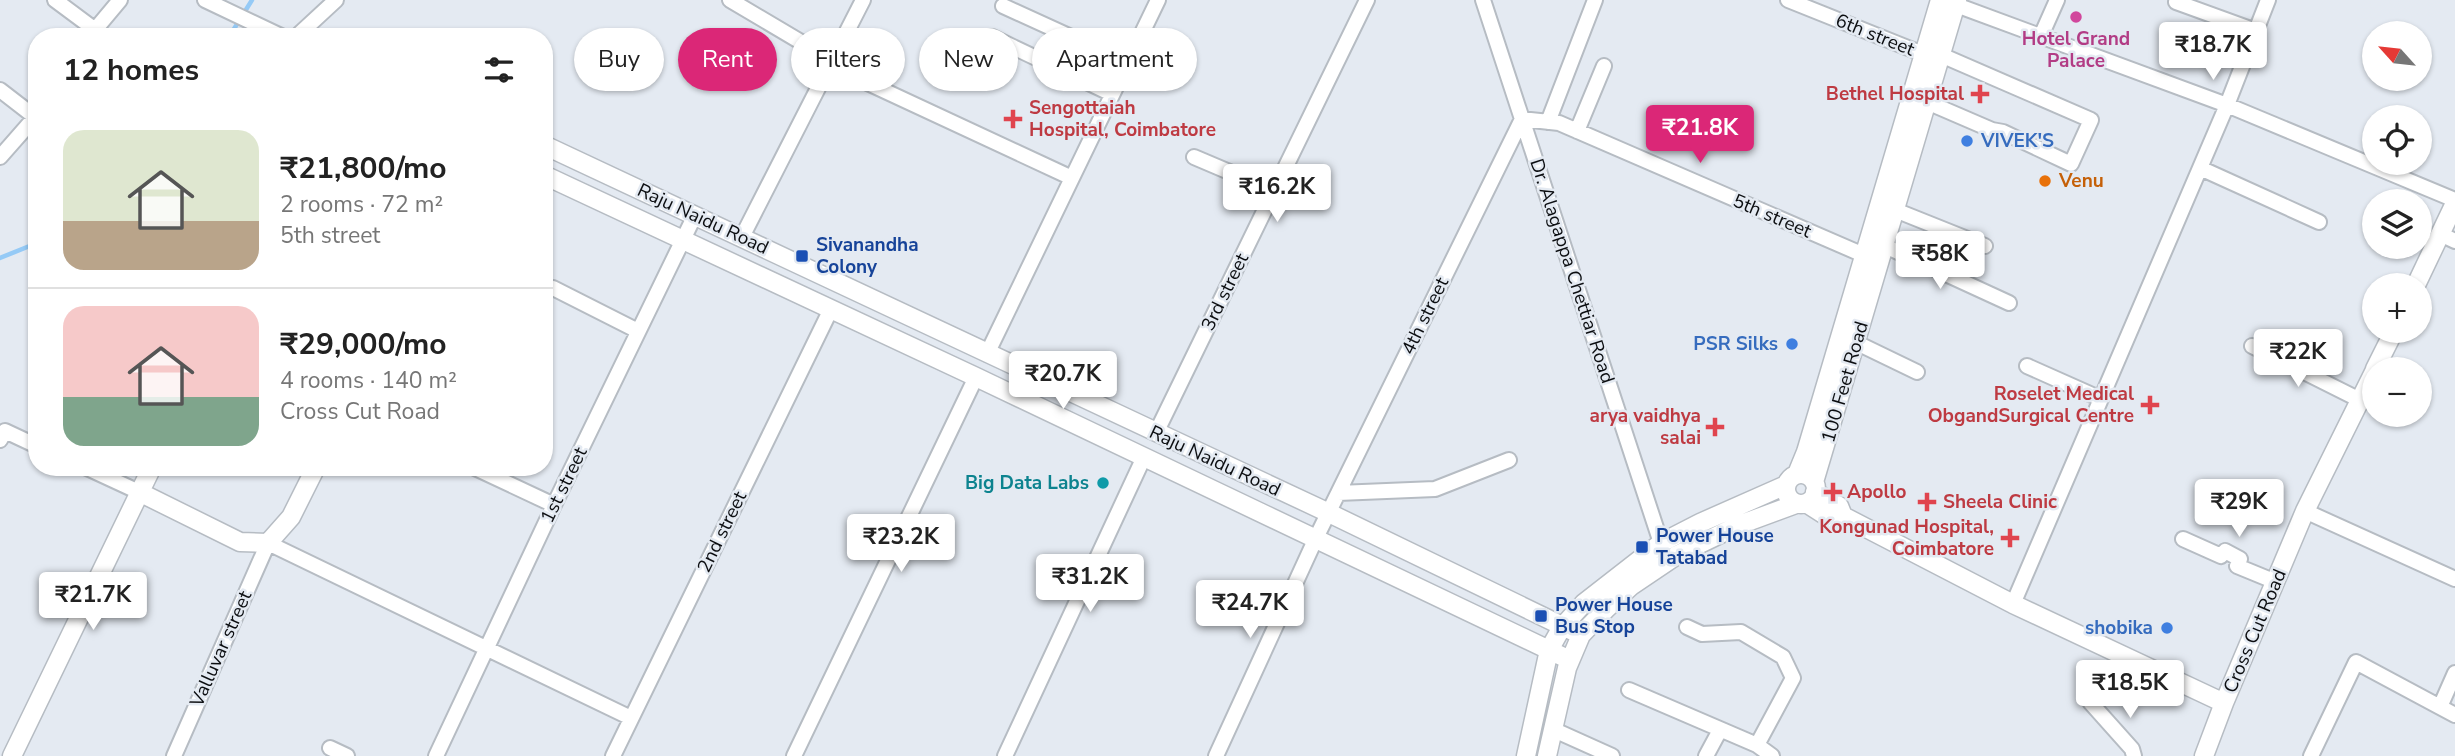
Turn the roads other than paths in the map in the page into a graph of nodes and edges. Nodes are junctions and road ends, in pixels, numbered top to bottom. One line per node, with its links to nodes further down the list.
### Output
1 (55, 0): 17 (street)
2 (120, 0): 18 (street)
3 (205, 0): 19 (street)
4 (337, 0): 20 (street)
5 (730, 0): 25 (street)
6 (1158, 0): 23 (street)
7 (1366, 0): 48 (street, 3rd street)
8 (1483, 0): 38 (street, Dr. Alagappa Chettiar Road)
9 (1595, 0): 39 (street)
10 (1788, 0): 28 (street, 6th street)
11 (2057, 0): 26 (street)
12 (2268, 0): 24 (street)
13 (861, 1): 21 (street)
14 (1948, 1): 26 (street); 28 (main road, 100 Feet Road)
15 (2176, 2): 24 (street)
16 (1003, 6): 22 (street)
17 (86, 28)
18 (96, 28)
19 (264, 28)
20 (306, 28)
21 (849, 28)
22 (1051, 28)
23 (1145, 28)
24 (2256, 32): 36 (street)
25 (791, 36)
26 (2041, 36): 36 (street)
27 (1018, 49): 34 (street)
28 (1935, 57): 35 (main road, 100 Feet Road); 35 (street, 6th street); 58 (main road, 100 Feet Road)
29 (1604, 66): 41 (street)
30 (0, 90): 37 (street)
31 (818, 91): 53 (street)
32 (882, 91): 46 (street)
33 (1114, 91): 34 (street)
34 (1112, 94): 46 (street)
35 (1927, 102): 50 (main road, 100 Feet Road)
36 (2227, 106): 45 (street); 49 (street)
37 (28, 110)
38 (1522, 119): 39 (street, 5th street); 84 (street, 4th street); 92 (street, Dr. Alagappa Chettiar Road)
39 (1548, 122): 41 (street, 5th street)
40 (28, 125): 43 (street)
41 (1577, 131): 58 (street, 5th street)
42 (553, 149): 51 (main road, Raju Naidu Road)
43 (0, 157)
44 (1194, 157): 48 (street)
45 (2200, 168): 52 (street); 71 (street)
46 (1072, 178): 66 (street)
47 (553, 179): 55 (main road, Raju Naidu Road)
48 (1274, 191): 74 (street, 3rd street)
49 (2455, 201): 54 (main road)
50 (1895, 210): 56 (main road, 100 Feet Road); 57 (street)
51 (695, 215): 53 (main road, Raju Naidu Road); 55 (street, 1st street)
52 (2319, 222)
53 (742, 237): 66 (main road, Raju Naidu Road)
54 (2448, 237): 59 (main road)
55 (682, 238): 62 (main road, Raju Naidu Road); 63 (street, 1st street)
56 (1885, 246): 61 (street); 64 (main road, 100 Feet Road)
57 (1985, 246)
58 (1866, 256): 82 (main road, 100 Feet Road)
59 (2424, 273)
60 (553, 288): 63 (street)
61 (2009, 303)
62 (831, 309): 69 (main road, Raju Naidu Road); 108 (street, 2nd street)
63 (638, 331): 86 (street, 1st street)
64 (1857, 343): 68 (street); 85 (main road, 100 Feet Road)
65 (2252, 346): 72 (street)
66 (987, 354): 74 (main road, Raju Naidu Road)
67 (2027, 366): 71 (street)
68 (1917, 372)
69 (976, 377): 76 (main road, Raju Naidu Road); 119 (street)
70 (2362, 396): 72 (main road, Cross Cut Road)
71 (2101, 399): 95 (street)
72 (2360, 400): 87 (main road, Cross Cut Road)
73 (2, 432): 75 (street)
74 (1156, 433): 88 (main road, Raju Naidu Road)
75 (28, 442)
76 (1144, 457): 89 (main road, Raju Naidu Road); 120 (street)
77 (1509, 460): 84 (street)
78 (104, 476): 83 (street)
79 (147, 476): 83 (main road)
80 (312, 476): 91 (main road)
81 (491, 476): 86 (street)
82 (1791, 479): 85 (main road, Cross Cut Road); 85 (main road); 92 (main road)
83 (139, 492): 91 (main road); 114 (main road)
84 (1338, 493): 88 (street, 4th street)
85 (1808, 495): 95 (main road, Cross Cut Road); 98 (main road)
86 (554, 505): 99 (street, 1st street)
87 (2305, 511): 93 (street); 94 (main road, Cross Cut Road)
88 (1329, 513): 89 (street, 4th street); 96 (main road, Raju Naidu Road)
89 (1316, 538): 100 (main road, Raju Naidu Road); 121 (street)
90 (2183, 539): 94 (street)
91 (268, 543): 99 (street); 115 (street, Valluvar street)
92 (1661, 543): 96 (main road)
93 (2455, 579)
94 (2276, 582): 105 (main road, Cross Cut Road)
95 (2013, 604): 105 (main road, Cross Cut Road)
96 (1562, 627): 98 (main road, Raju Naidu Road); 100 (main road)
97 (1687, 627): 111 (street)
98 (1581, 635): 101 (main road)
99 (486, 650): 108 (street); 117 (street, 1st street)
100 (1549, 650): 101 (main road, Raju Naidu Road); 113 (main road)
101 (1570, 660): 109 (main road)
102 (2455, 673): 106 (street)
103 (1629, 690): 110 (street)
104 (2090, 702): 126 (street)
105 (2224, 703): 127 (main road, Cross Cut Road)
106 (2440, 707): 107 (street); 128 (street)
107 (2455, 715)
108 (631, 718): 118 (street, 2nd street)
109 (1552, 729): 122 (main road); 123 (street)
110 (1720, 730): 111 (street); 124 (street)
111 (1757, 746): 125 (street)
112 (330, 748): 116 (street)
113 (1522, 755)
114 (12, 756)
115 (174, 756)
116 (347, 756)
117 (436, 756)
118 (613, 756)
119 (794, 756)
120 (1004, 756)
121 (1216, 756)
122 (1547, 756)
123 (1612, 756)
124 (1706, 756)
125 (1772, 756)
126 (2134, 756)
127 (2204, 756)
128 (2311, 756)

